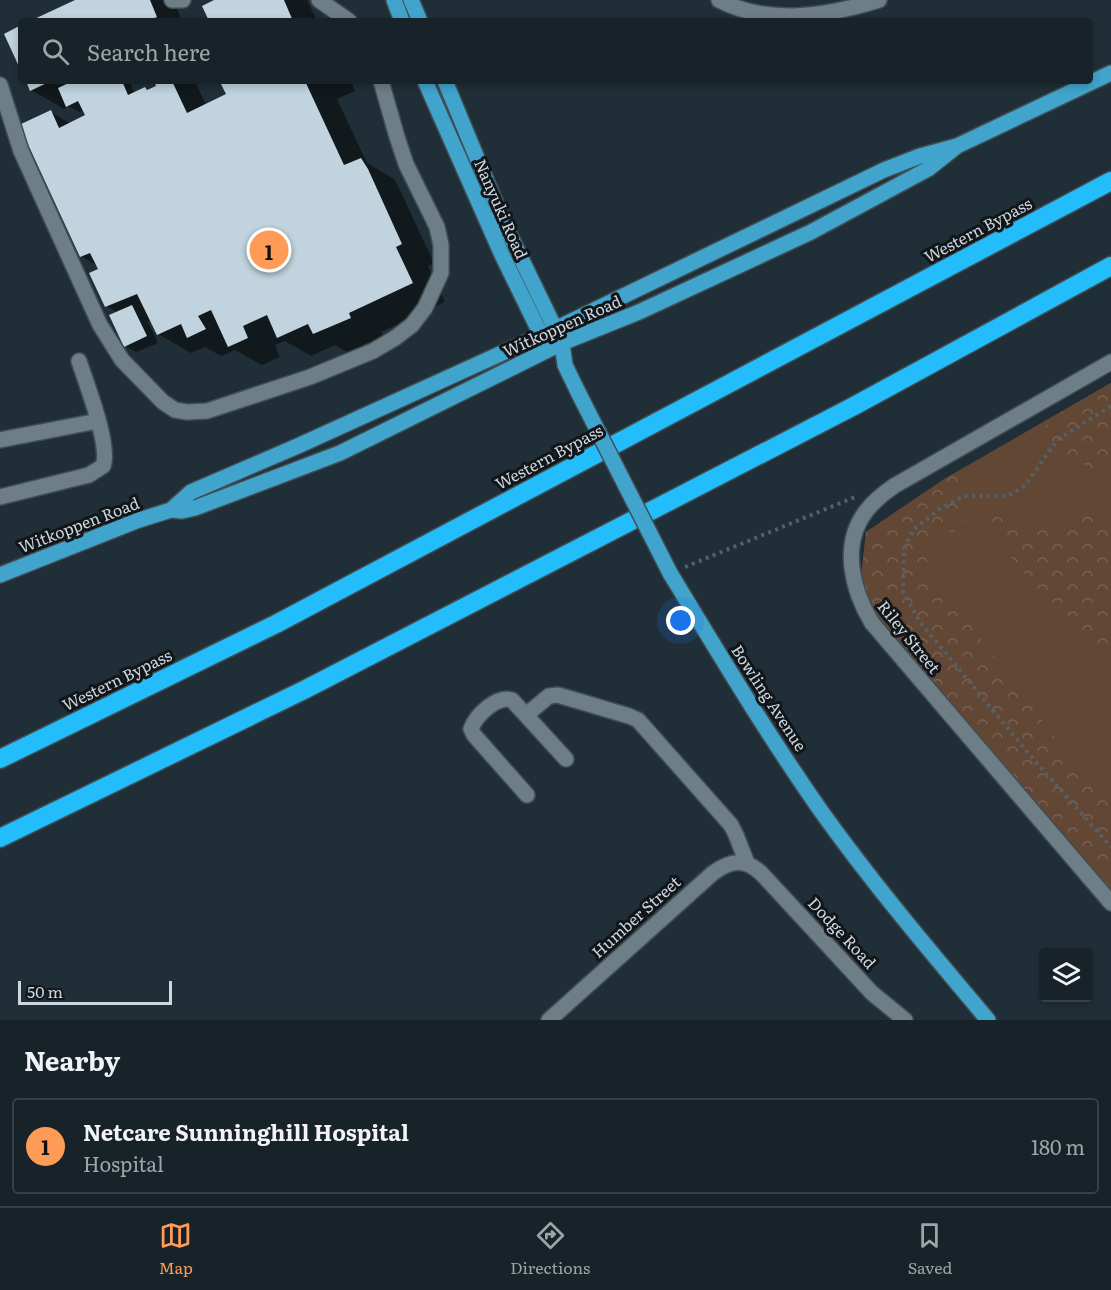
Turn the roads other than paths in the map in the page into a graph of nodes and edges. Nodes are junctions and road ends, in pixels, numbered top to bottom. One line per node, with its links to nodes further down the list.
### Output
1 (172, 0): 2 (street)
2 (183, 0)
3 (318, 0): 8 (street)
4 (394, 0): 9 (main road)
5 (411, 0): 10 (main road)
6 (718, 0): 7 (street)
7 (879, 0)
8 (345, 18)
9 (401, 18)
10 (419, 18)
11 (1111, 73): 12 (main road, Witkoppen Road)
12 (1093, 82)
13 (382, 84): 17 (street)
14 (426, 84): 21 (main road, Nanyuki Road)
15 (446, 84): 21 (main road, Nanyuki Road)
16 (1088, 84): 18 (main road, Witkoppen Road)
17 (0, 85)
18 (957, 146): 21 (main road, Witkoppen Road); 22 (main road, Witkoppen Road)
19 (1111, 181): 31 (highway, Western Bypass)
20 (1111, 266): 34 (highway)
21 (548, 332): 22 (main road, Nanyuki Road); 28 (main road, Witkoppen Road)
22 (555, 346): 28 (main road, Witkoppen Road); 39 (main road, Bowling Avenue, bridge)
23 (79, 361): 25 (street)
24 (1111, 362): 36 (street, Riley Street)
25 (98, 421): 26 (street); 27 (street)
26 (0, 440)
27 (0, 497)
28 (171, 510): 29 (main road, Witkoppen Road)
29 (0, 575)
30 (526, 715): 32 (street); 33 (street); 35 (street)
31 (0, 759)
32 (566, 759)
33 (527, 795)
34 (0, 838)
35 (751, 865): 37 (street, Humber Street); 38 (street, Dodge Road)
36 (1111, 903)
37 (549, 1020)
38 (905, 1020)
39 (988, 1020)

